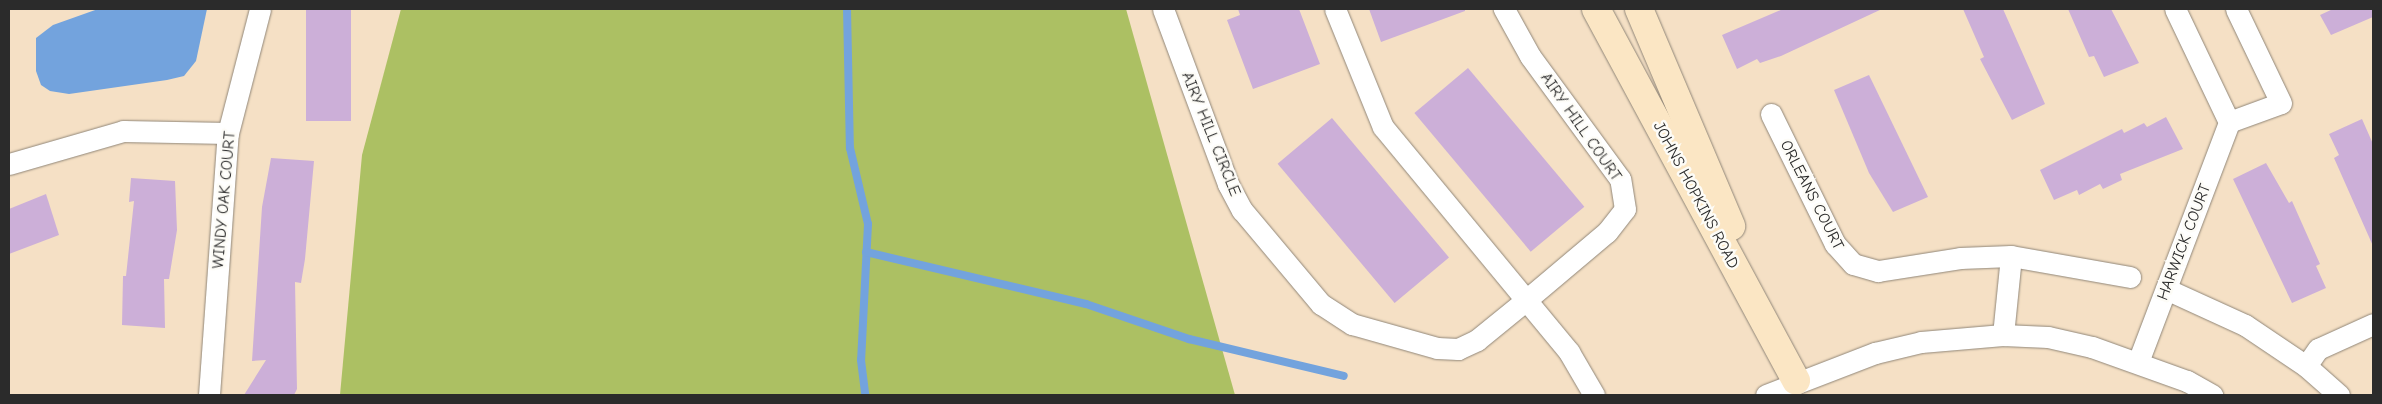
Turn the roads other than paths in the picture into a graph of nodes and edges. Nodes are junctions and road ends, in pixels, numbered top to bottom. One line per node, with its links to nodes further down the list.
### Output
1 (260, 9): 11 (street, WINDY OAK COURT)
2 (1162, 9): 16 (street, AIRY HILL CIRCLE)
3 (1335, 9): 16 (street)
4 (1504, 9): 16 (street, AIRY HILL COURT)
5 (1596, 9): 21 (street, JOHNS HOPKINS ROAD)
6 (1639, 9): 21 (street, JOHNS HOPKINS ROAD)
7 (2175, 9): 10 (street)
8 (2236, 9): 10 (street)
9 (1771, 114): 13 (street, ORLEANS COURT)
10 (2229, 122): 15 (street, HARWICK COURT)
11 (228, 133): 12 (street); 22 (street, WINDY OAK COURT)
12 (9, 164)
13 (2011, 256): 14 (street, ORLEANS COURT); 18 (street)
14 (2130, 277)
15 (2166, 289): 19 (street, HARWICK COURT); 20 (street)
16 (1525, 301): 23 (street)
17 (2373, 324): 20 (street)
18 (2003, 334): 19 (street); 21 (street)
19 (2138, 362): 25 (street)
20 (2306, 366): 26 (street)
21 (1800, 388): 24 (street)
22 (209, 395)
23 (1594, 395)
24 (1766, 395)
25 (2212, 395)
26 (2339, 395)

